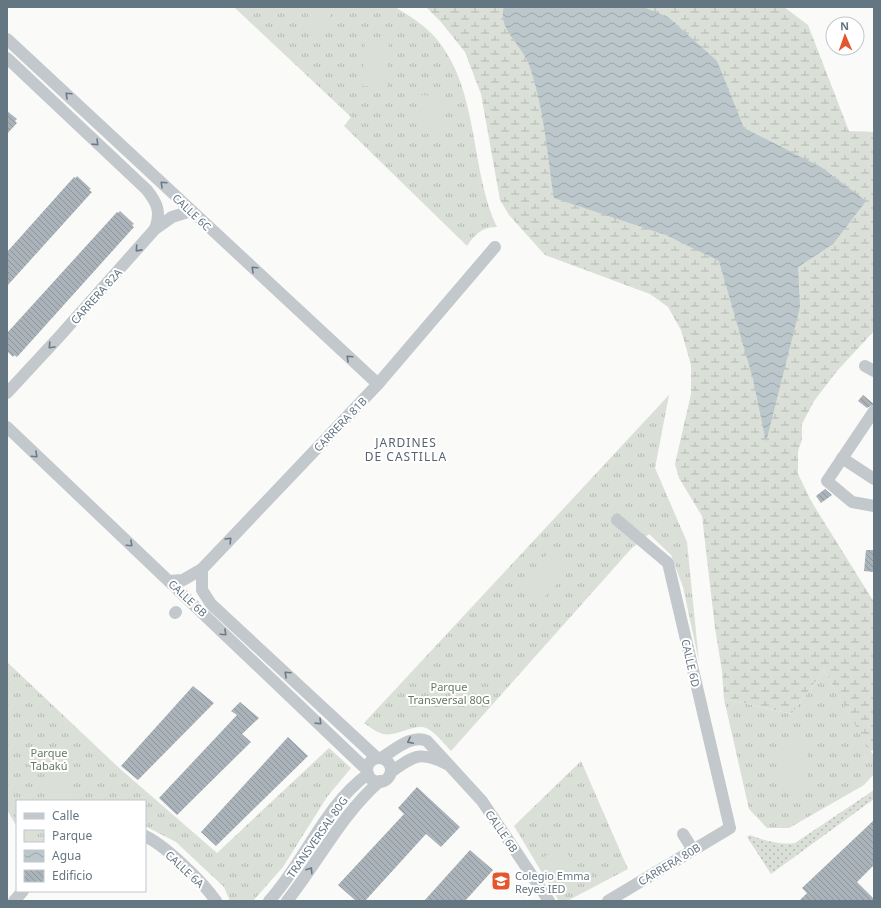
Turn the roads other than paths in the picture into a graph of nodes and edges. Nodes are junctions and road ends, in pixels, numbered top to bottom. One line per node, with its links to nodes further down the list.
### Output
1 (7, 39): 3 (street, CALLE 6C, one-way to 1)
2 (7, 58): 4 (street, CALLE 6C, one-way to 4)
3 (191, 211): 4 (street, CARRERA 82A); 6 (street, CALLE 6C, one-way to 3)
4 (155, 229): 7 (street, CARRERA 82A, one-way to 7)
5 (495, 246): 6 (street, CARRERA 81B)
6 (378, 384): 15 (street, CARRERA 81B, one-way to 6)
7 (7, 393)
8 (874, 411): 9 (street)
9 (870, 424): 11 (street)
10 (9, 432): 16 (street, CALLE 6B, one-way to 16)
11 (842, 458): 12 (street); 13 (street)
12 (874, 479)
13 (874, 506)
14 (617, 520): 22 (street, CALLE 6D)
15 (202, 569): 16 (street, CARRERA 81B); 17 (street, CALLE 6B, one-way to 15)
16 (169, 581): 19 (street, CALLE 6B, one-way to 19)
17 (379, 758): 18 (street, one-way to 17); 19 (street); 20 (street)
18 (450, 766): 20 (street); 31 (street, CALLE 6B)
19 (368, 772): 21 (street); 29 (street, TRANSVERSAL 80G)
20 (391, 772): 21 (street)
21 (380, 782): 30 (street, TRANSVERSAL 80G, one-way to 21)
22 (730, 828): 25 (street, CARRERA 80B)
23 (683, 834): 25 (street)
24 (149, 838): 28 (street, CALLE 6A)
25 (693, 850): 32 (street, CARRERA 80B)
26 (22, 892): 27 (street)
27 (14, 901)
28 (216, 901)
29 (268, 901)
30 (287, 901)
31 (548, 901)
32 (608, 901)

